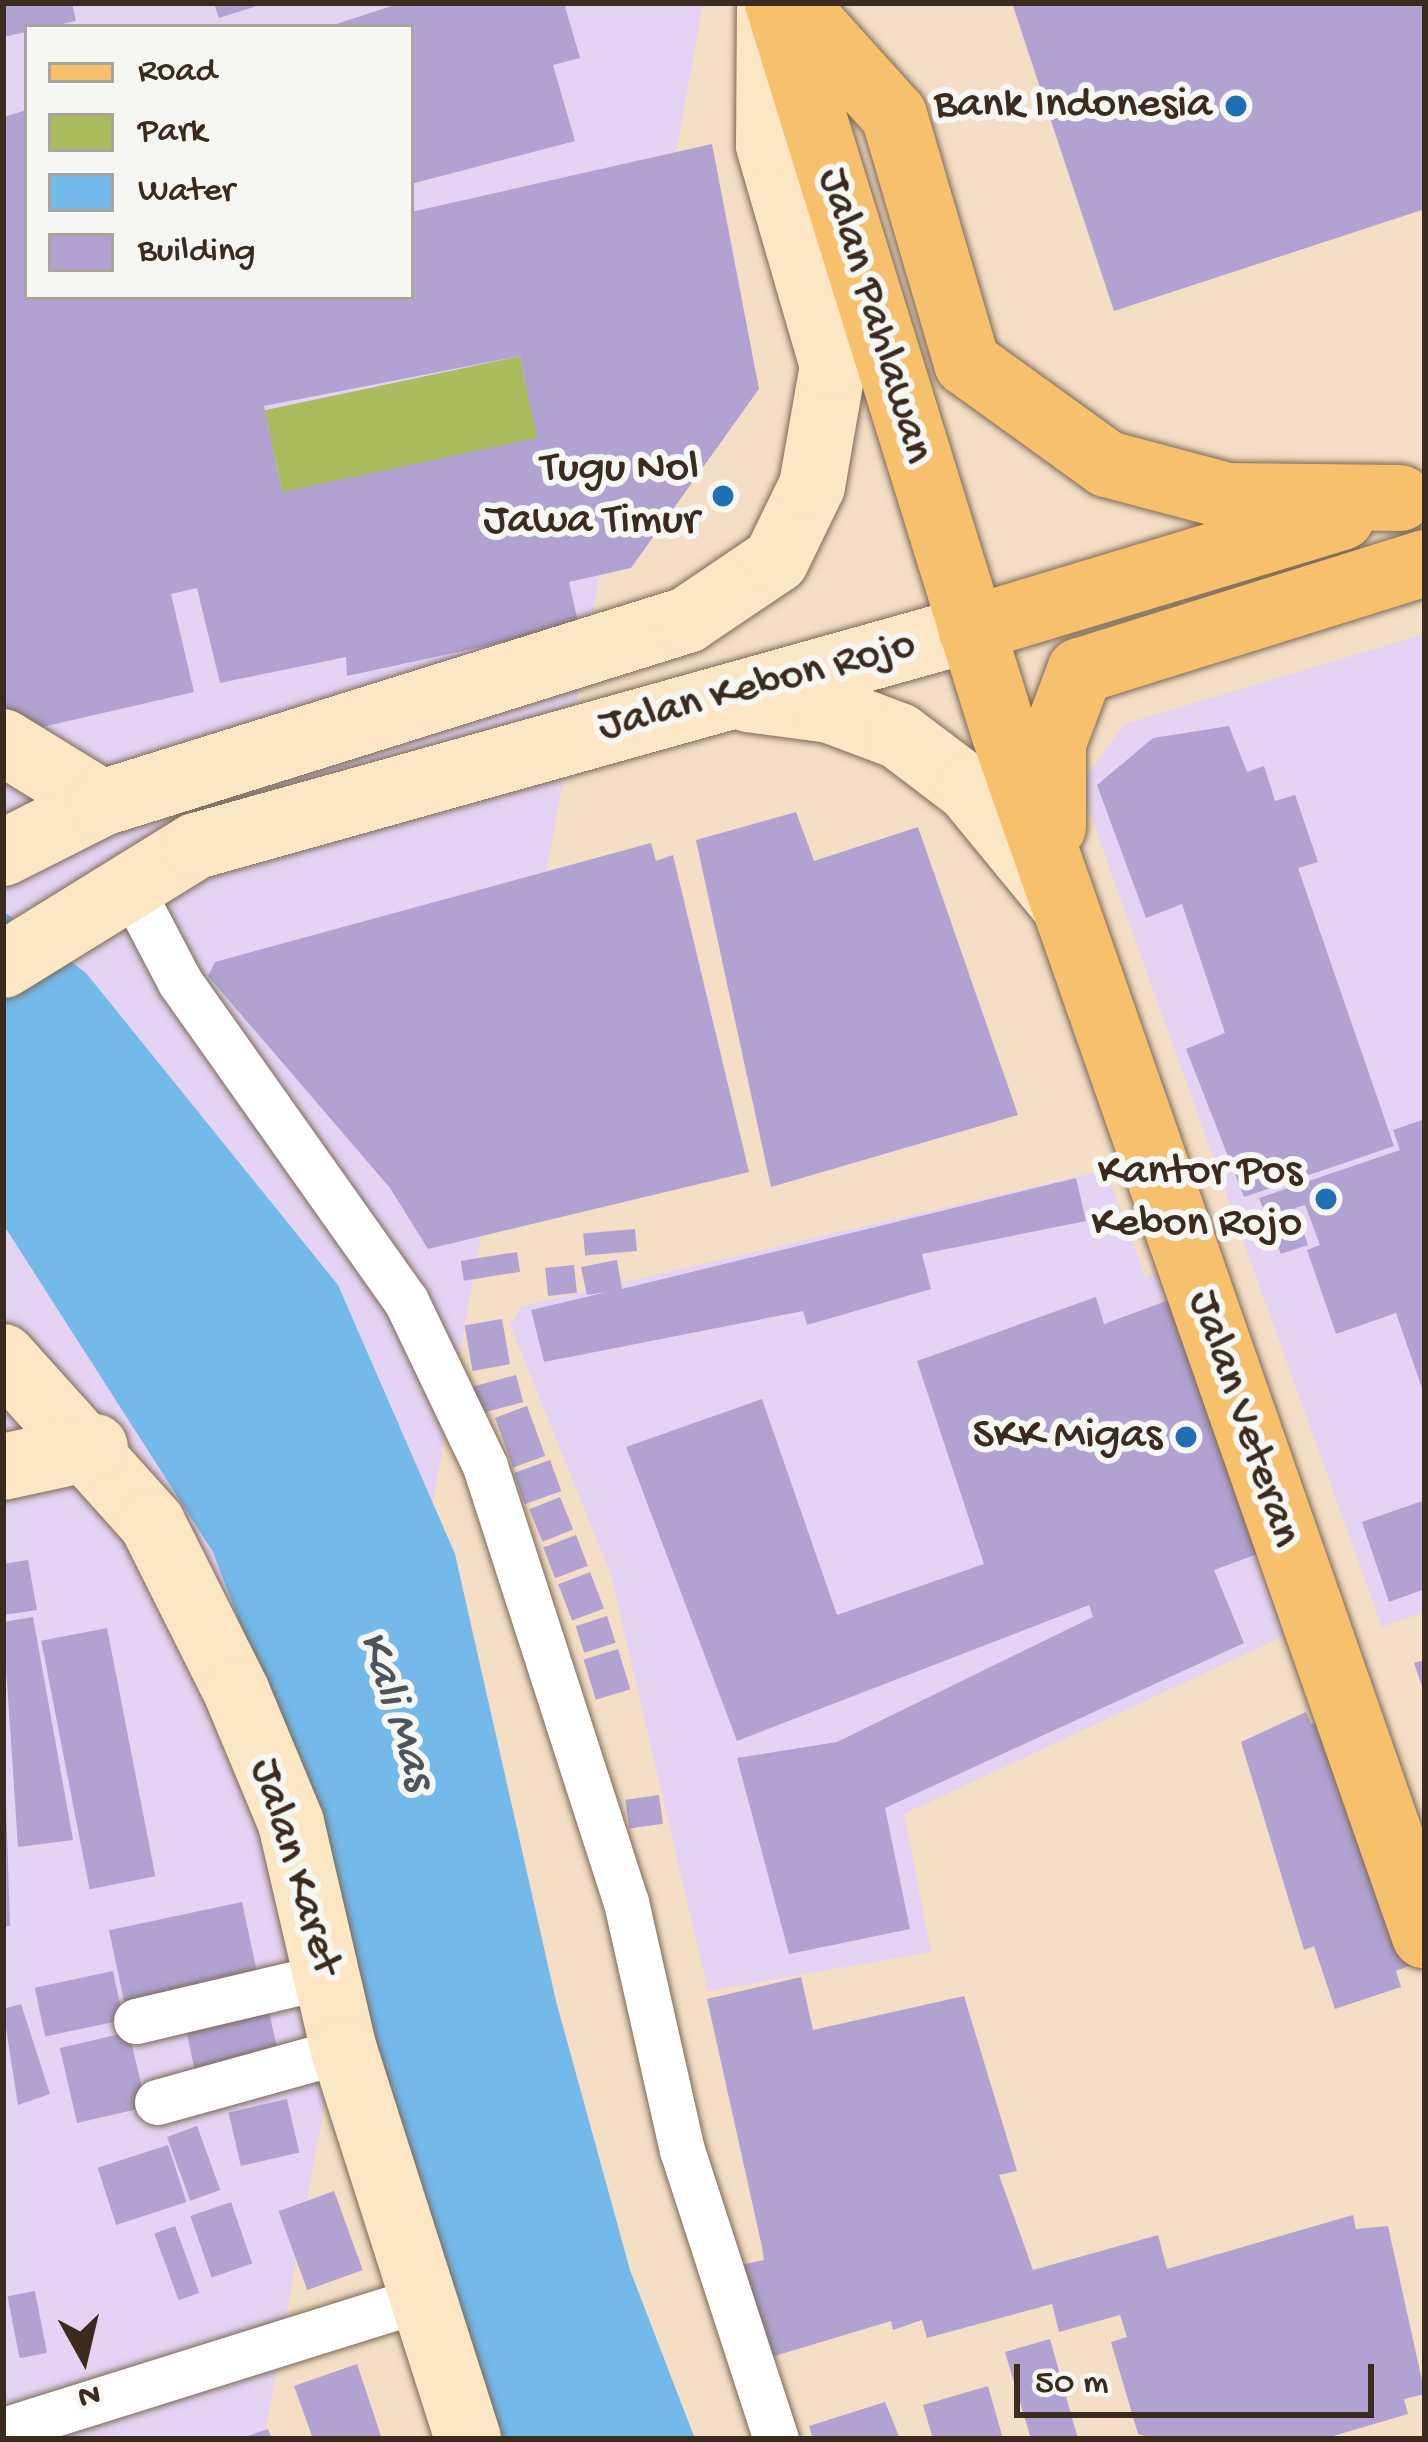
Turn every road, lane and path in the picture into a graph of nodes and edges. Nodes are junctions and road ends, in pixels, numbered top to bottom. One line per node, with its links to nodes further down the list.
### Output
1 (774, 3): 5 (main road, Jalan Pahlawan); 8 (main road, Jalan Kebon Rojo)
2 (793, 3): 3 (main road)
3 (1413, 494): 5 (main road, Jalan Kebon Rojo)
4 (1425, 563): 9 (main road)
5 (971, 629): 6 (main road, Jalan Kebon Rojo); 9 (main road, Jalan Veteran)
6 (722, 696): 9 (main road); 10 (main road, Jalan Kebon Rojo)
7 (3, 742): 8 (main road)
8 (50, 828)
9 (1060, 884): 15 (main road, Jalan Veteran)
10 (113, 895): 11 (main road, Jalan Kebon Rojo); 23 (street)
11 (3, 964)
12 (3, 1357): 13 (main road, Jalan Karet)
13 (95, 1447): 14 (main road); 16 (main road, Jalan Karet)
14 (3, 1467)
15 (1425, 1936)
16 (327, 1976): 17 (street); 18 (main road, Jalan Karet)
17 (136, 2021)
18 (344, 2050): 19 (street); 20 (main road, Jalan Karet)
19 (157, 2102)
20 (423, 2298): 21 (street); 22 (main road, Jalan Karet)
21 (3, 2430)
22 (468, 2439)
23 (776, 2439)

